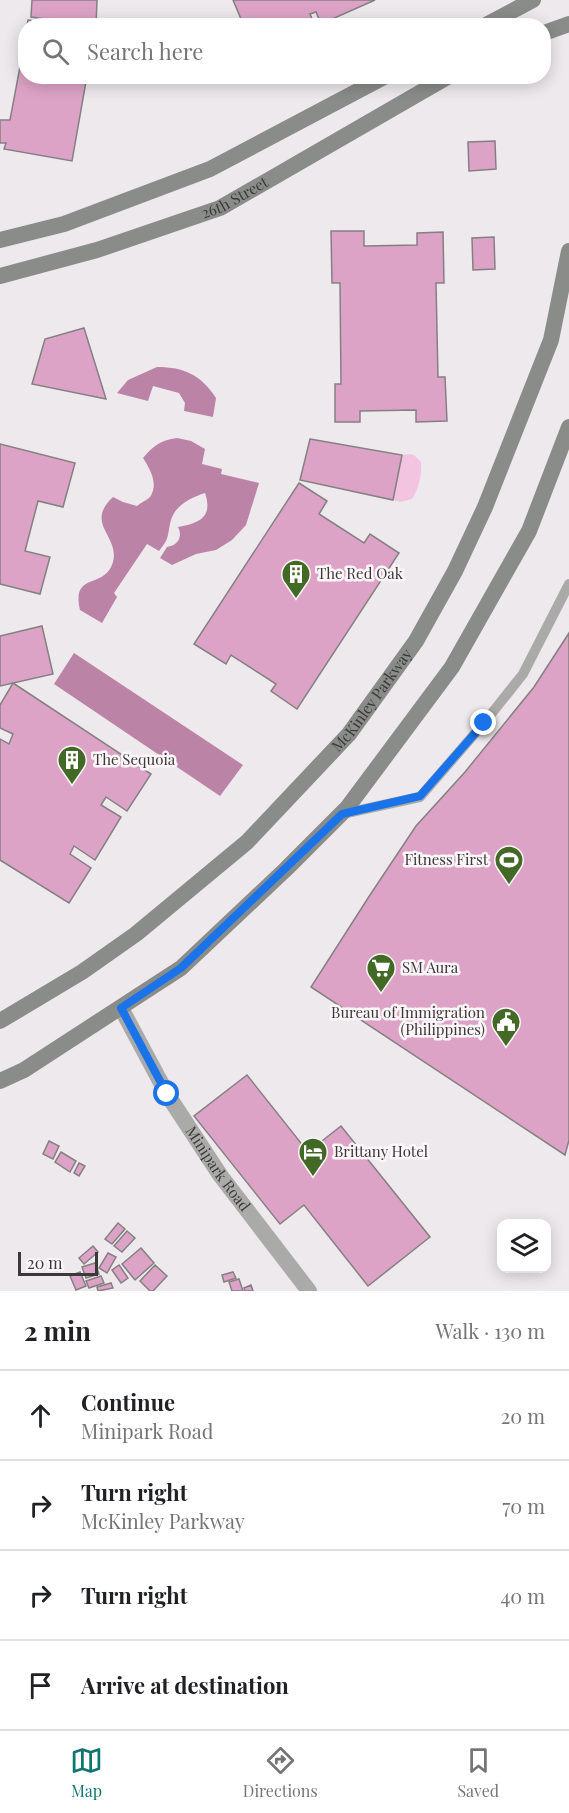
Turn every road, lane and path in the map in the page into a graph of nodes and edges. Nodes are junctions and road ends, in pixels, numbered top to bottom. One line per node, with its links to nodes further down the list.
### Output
1 (533, 0): 2 (main road)
2 (499, 18)
3 (569, 24): 4 (main road)
4 (551, 30)
5 (371, 84): 7 (main road)
6 (435, 84): 9 (main road, 26th Street)
7 (0, 240)
8 (569, 251): 14 (main road, McKinley Parkway)
9 (0, 276)
10 (569, 427): 12 (main road)
11 (569, 584): 12 (lane)
12 (342, 814): 13 (main road)
13 (121, 1008): 15 (main road); 16 (street, Minipark Road)
14 (0, 1021)
15 (0, 1081)
16 (309, 1291)

